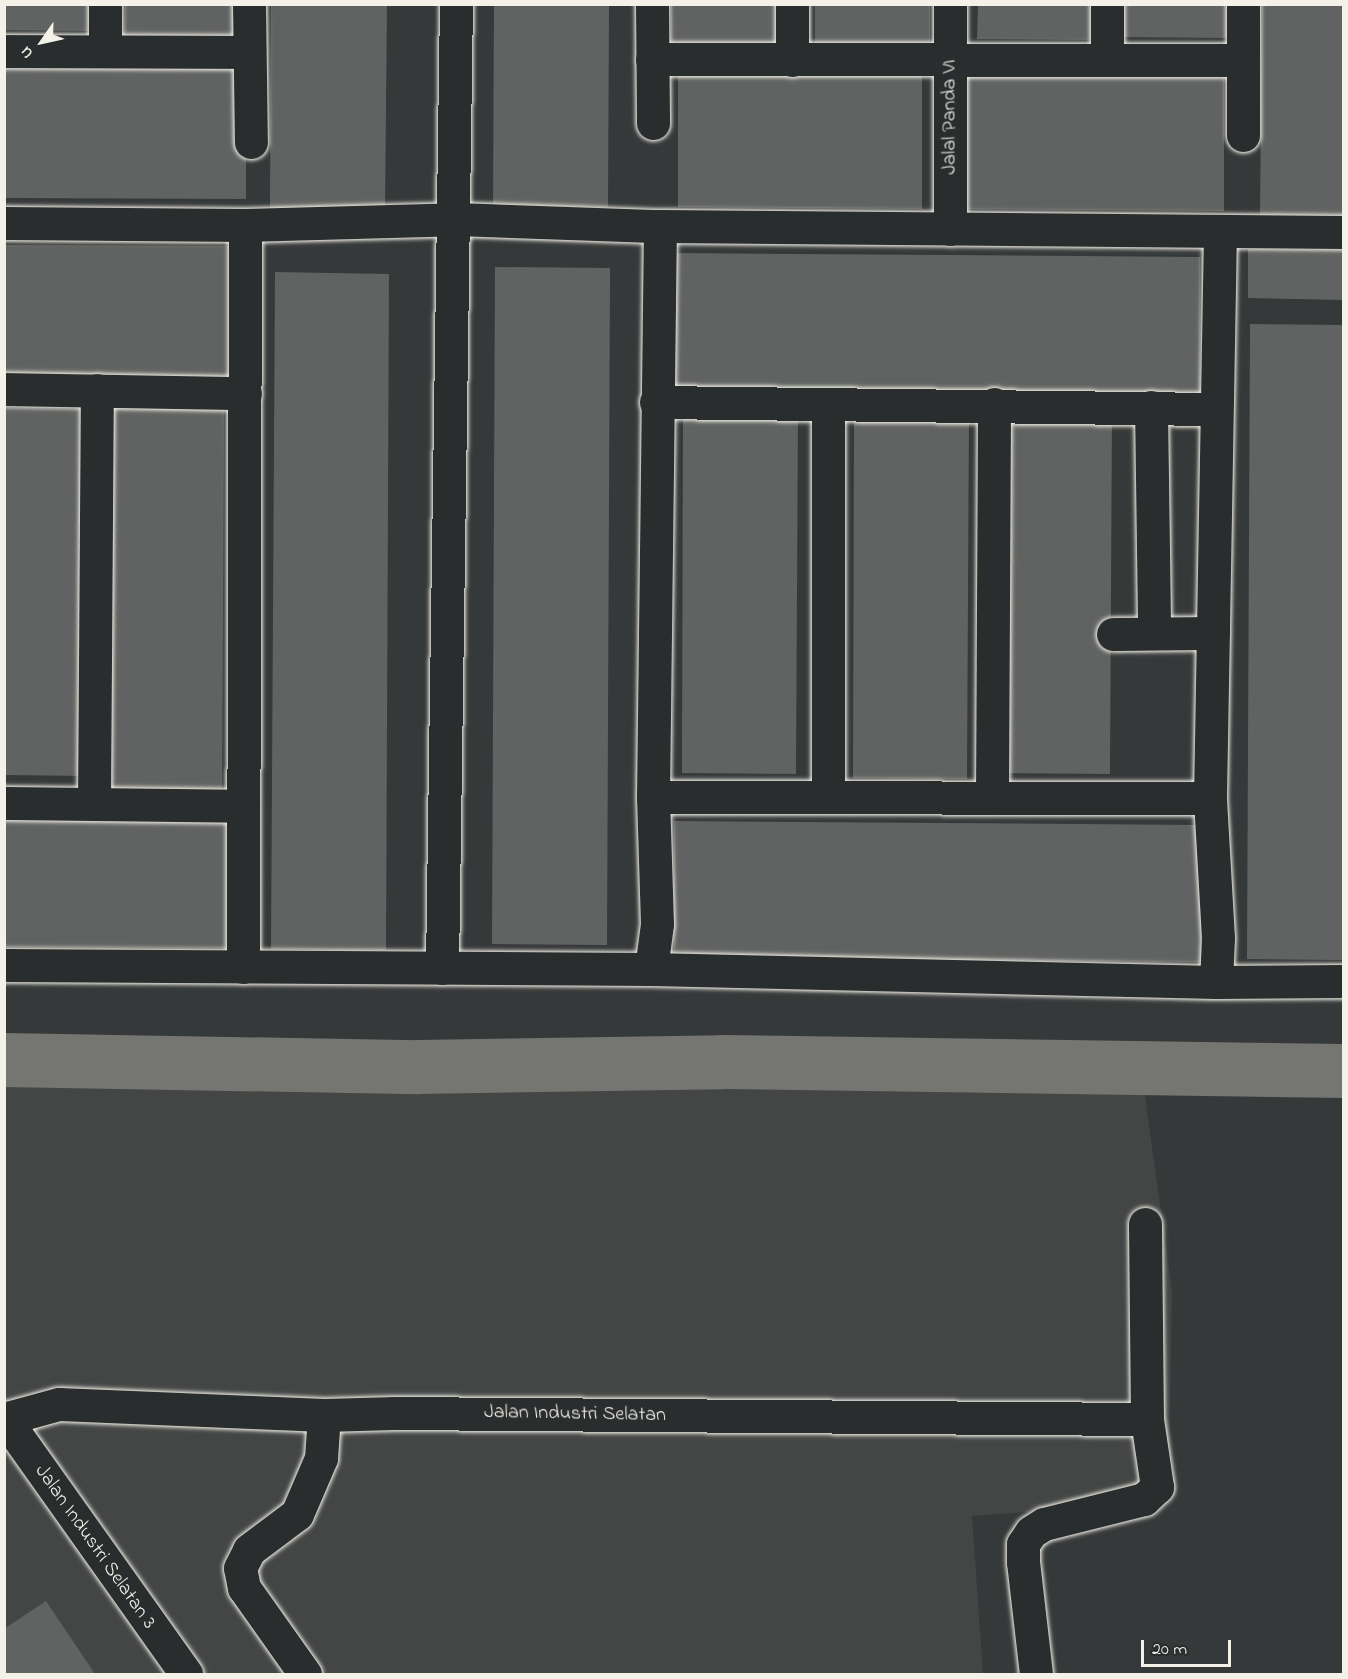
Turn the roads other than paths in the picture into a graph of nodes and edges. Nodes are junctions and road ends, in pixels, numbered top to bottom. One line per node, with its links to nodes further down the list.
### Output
1 (105, 4): 10 (street)
2 (249, 4): 11 (street)
3 (456, 4): 20 (street)
4 (652, 4): 12 (street)
5 (792, 4): 13 (street)
6 (951, 4): 14 (street, Jalal Panda VI)
7 (1107, 4): 15 (street)
8 (1243, 4): 16 (street)
9 (4, 51): 10 (street)
10 (105, 51): 11 (street)
11 (249, 52): 19 (street)
12 (652, 59): 13 (street); 17 (street)
13 (792, 60): 14 (street)
14 (950, 60): 15 (street); 24 (street, Jalal Panda VI)
15 (1107, 60): 16 (street)
16 (1243, 60): 18 (street)
17 (652, 123)
18 (1243, 135)
19 (251, 142)
20 (455, 219): 22 (street); 23 (street); 47 (street)
21 (4, 223): 22 (street)
22 (245, 225): 29 (street)
23 (660, 226): 24 (street); 30 (street)
24 (950, 229): 25 (street)
25 (1220, 231): 26 (street); 34 (street)
26 (1344, 232)
27 (4, 389): 28 (street)
28 (97, 390): 29 (street); 43 (street)
29 (245, 393): 44 (street)
30 (656, 402): 31 (street); 38 (street)
31 (828, 404): 32 (street); 39 (street)
32 (994, 404): 33 (street); 40 (street)
33 (1152, 407): 34 (street); 35 (street)
34 (1215, 409): 36 (street)
35 (1154, 633): 36 (street); 37 (street)
36 (1213, 633): 41 (street)
37 (1113, 634)
38 (653, 797): 39 (street); 48 (street)
39 (828, 797): 40 (street)
40 (992, 797): 41 (street)
41 (1210, 798): 50 (street)
42 (4, 803): 43 (street)
43 (94, 804): 44 (street)
44 (243, 806): 46 (street)
45 (4, 965): 46 (street)
46 (243, 967): 47 (street)
47 (442, 968): 48 (street)
48 (651, 969): 50 (street)
49 (1344, 981): 50 (street)
50 (1216, 982)
51 (1145, 1224): 54 (street)
52 (324, 1416): 53 (street, Jalan Industri Selatan); 54 (street, Jalan Industri Selatan); 56 (street)
53 (5, 1419): 55 (street, Jalan Industri Selatan 3)
54 (1147, 1419): 57 (street)
55 (186, 1674)
56 (305, 1674)
57 (1036, 1674)

